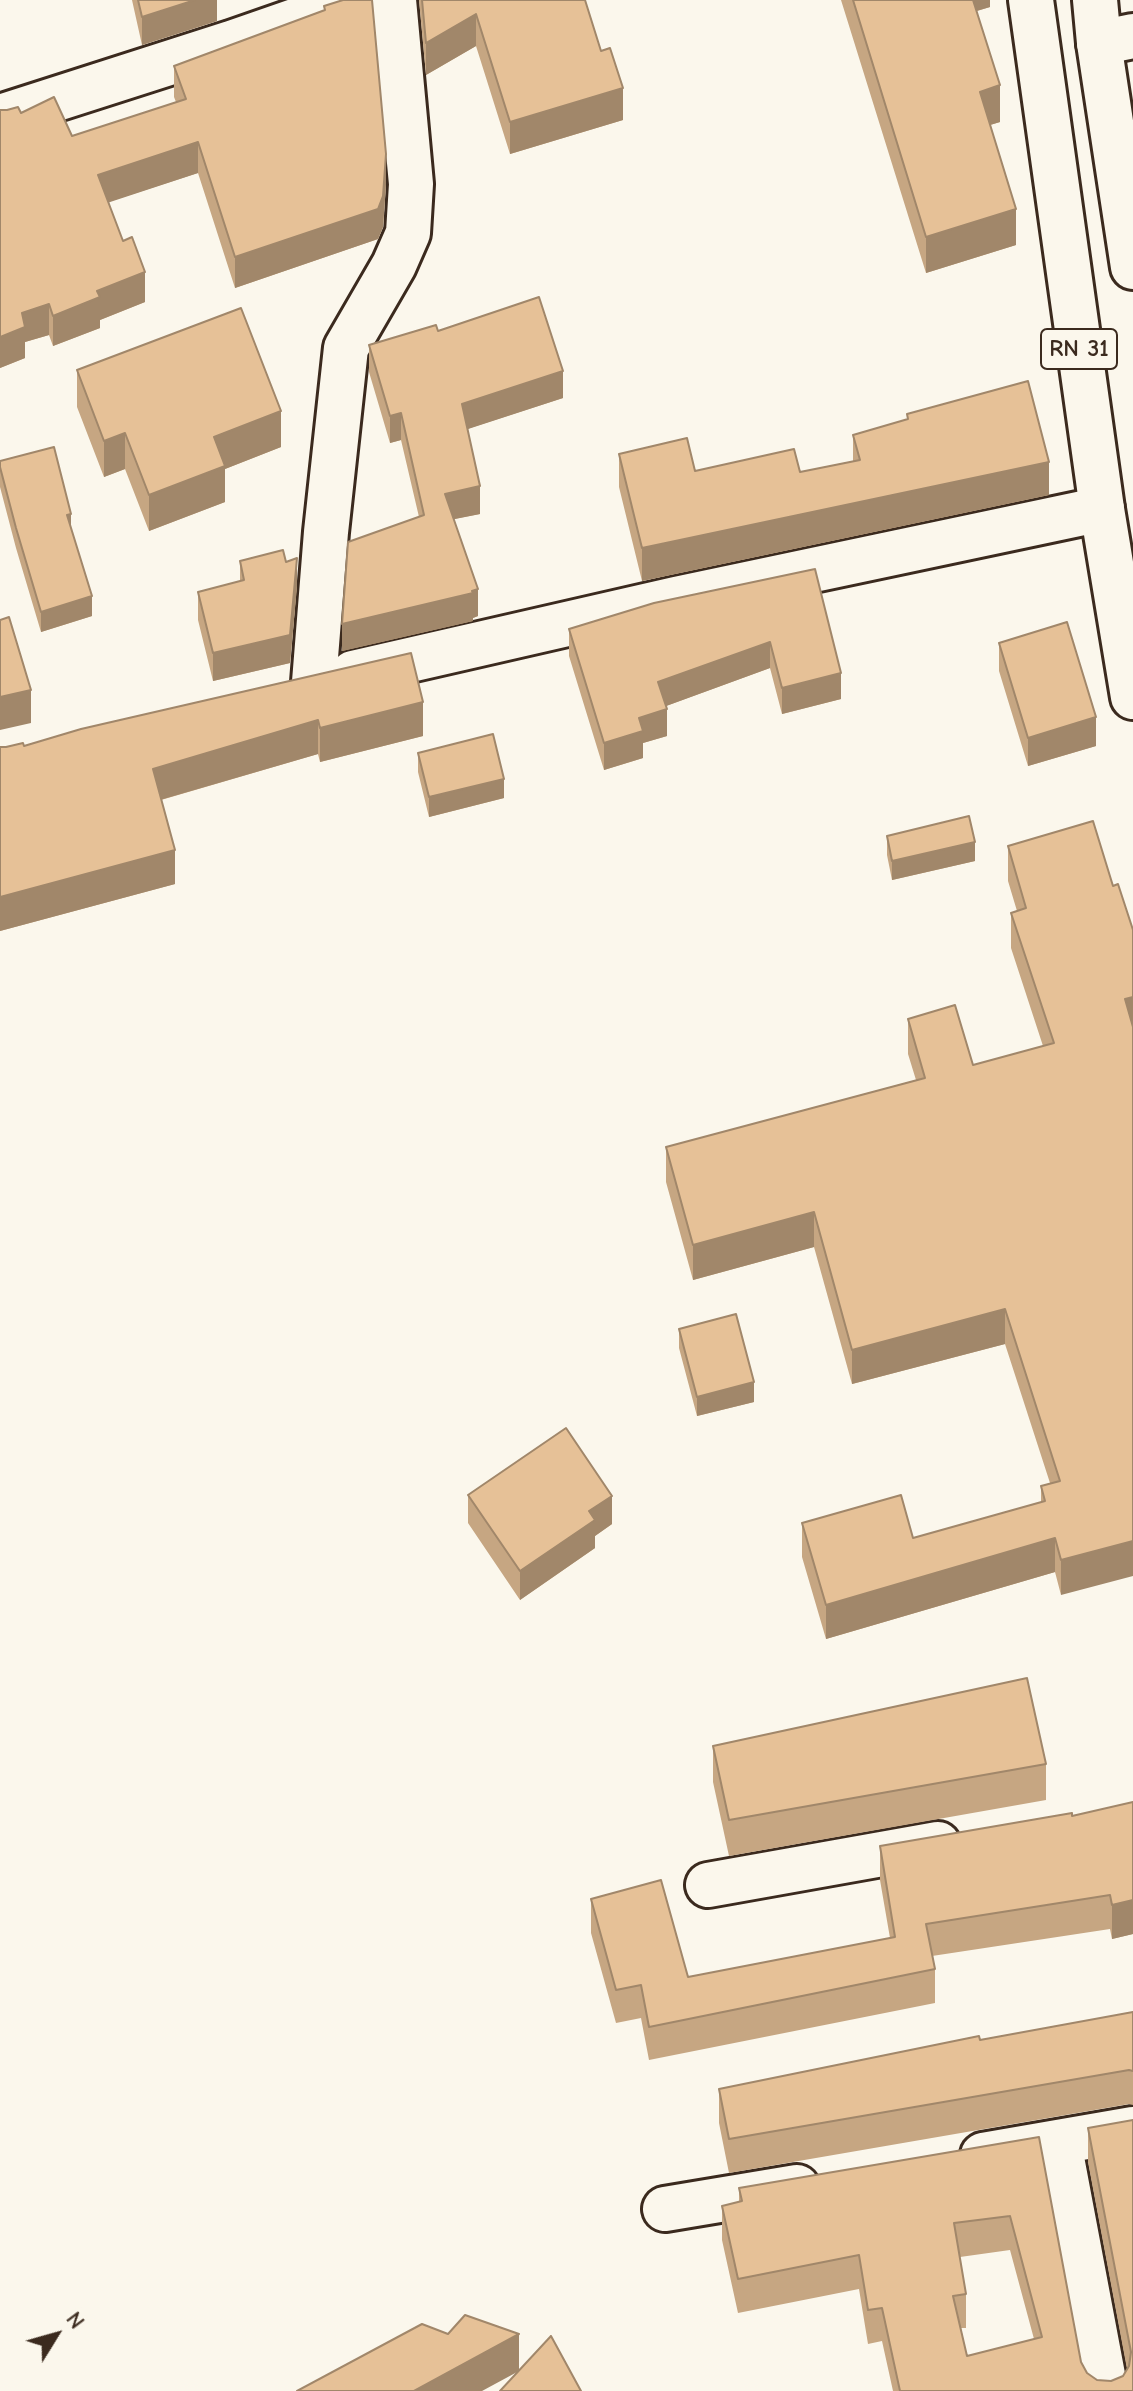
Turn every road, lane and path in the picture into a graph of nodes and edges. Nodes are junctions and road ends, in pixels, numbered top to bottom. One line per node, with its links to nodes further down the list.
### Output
1 (355, 0): 6 (main road)
2 (394, 0): 8 (main road)
3 (1031, 0): 8 (main road, RN 31)
4 (1095, 0): 5 (main road)
5 (1116, 39): 7 (main road)
6 (0, 117)
7 (1133, 267)
8 (1102, 509): 9 (main road, RN 31)
9 (1133, 697)
10 (976, 1837): 11 (main road)
11 (708, 1885)
12 (1133, 2129): 13 (main road)
13 (1059, 2142): 14 (main road); 17 (main road)
14 (949, 2161)
15 (839, 2180): 16 (main road)
16 (665, 2209)
17 (1106, 2391)

